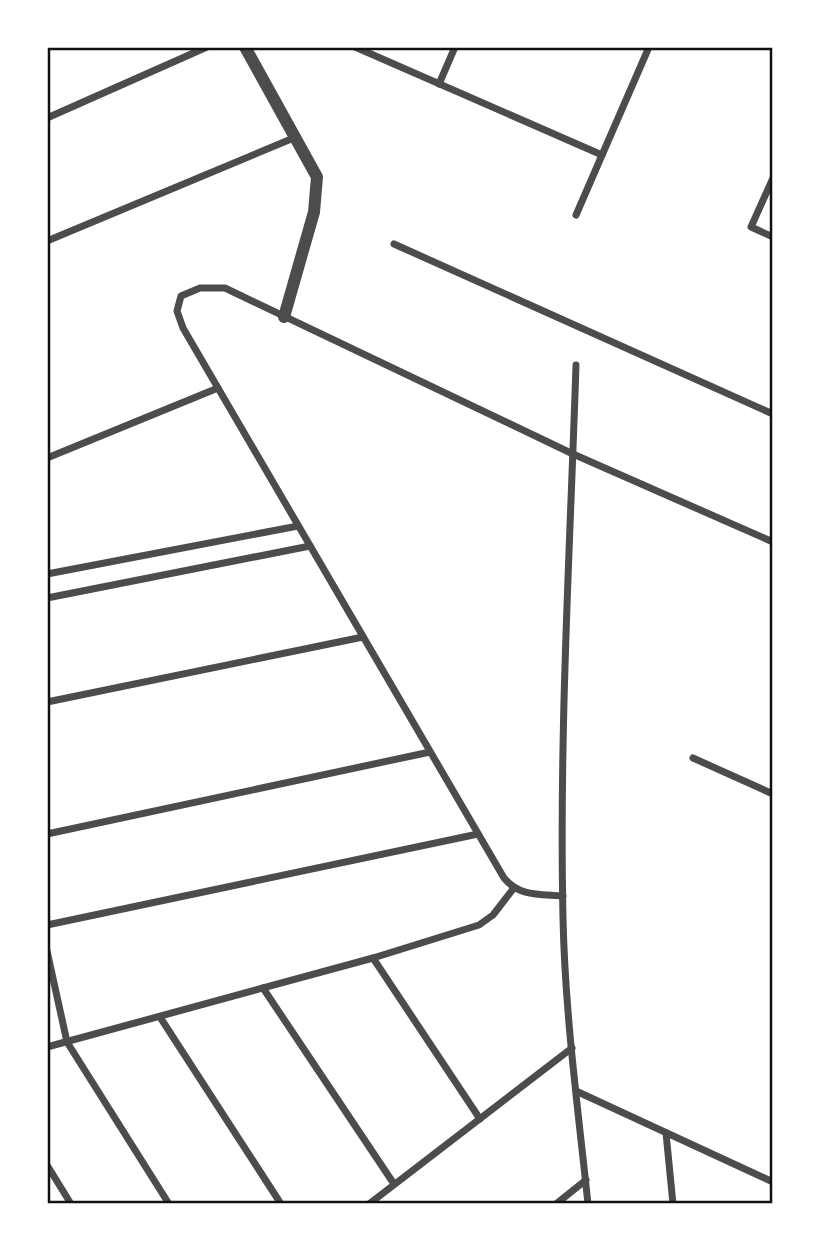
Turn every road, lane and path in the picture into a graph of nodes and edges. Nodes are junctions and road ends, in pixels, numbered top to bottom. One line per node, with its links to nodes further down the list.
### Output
1 (207, 47): 7 (street)
2 (245, 47): 8 (street)
3 (355, 47): 6 (street)
4 (455, 47): 6 (street)
5 (649, 47): 9 (street)
6 (439, 84): 9 (street)
7 (47, 118)
8 (296, 137): 13 (street); 15 (street)
9 (602, 156): 11 (street)
10 (773, 178): 12 (street)
11 (576, 215)
12 (773, 237)
13 (47, 241)
14 (394, 244): 18 (street)
15 (284, 317): 17 (street); 19 (street)
16 (576, 365): 19 (street)
17 (218, 388): 20 (street); 21 (street)
18 (773, 414)
19 (573, 454): 22 (street); 34 (street)
20 (47, 458)
21 (298, 526): 23 (street); 24 (street)
22 (773, 542)
23 (310, 546): 25 (street); 26 (street)
24 (47, 574)
25 (47, 598)
26 (363, 637): 27 (street); 28 (street)
27 (47, 702)
28 (430, 752): 31 (street); 32 (street)
29 (693, 758): 30 (street)
30 (773, 794)
31 (47, 834)
32 (478, 834): 33 (street); 35 (street)
33 (513, 889): 34 (street); 37 (street)
34 (563, 896): 42 (street)
35 (47, 925)
36 (47, 951): 40 (street)
37 (373, 958): 38 (street); 44 (street)
38 (263, 988): 39 (street); 49 (street)
39 (160, 1017): 40 (street); 52 (street)
40 (67, 1042): 41 (street); 51 (street)
41 (47, 1047)
42 (572, 1048): 43 (street); 44 (street)
43 (576, 1091): 45 (street); 47 (street)
44 (480, 1119): 49 (street)
45 (666, 1133): 48 (street); 56 (street)
46 (47, 1166): 50 (street)
47 (586, 1180): 54 (street); 55 (street)
48 (773, 1182)
49 (394, 1184): 53 (street)
50 (71, 1204)
51 (169, 1204)
52 (281, 1204)
53 (369, 1204)
54 (556, 1204)
55 (588, 1204)
56 (673, 1204)

